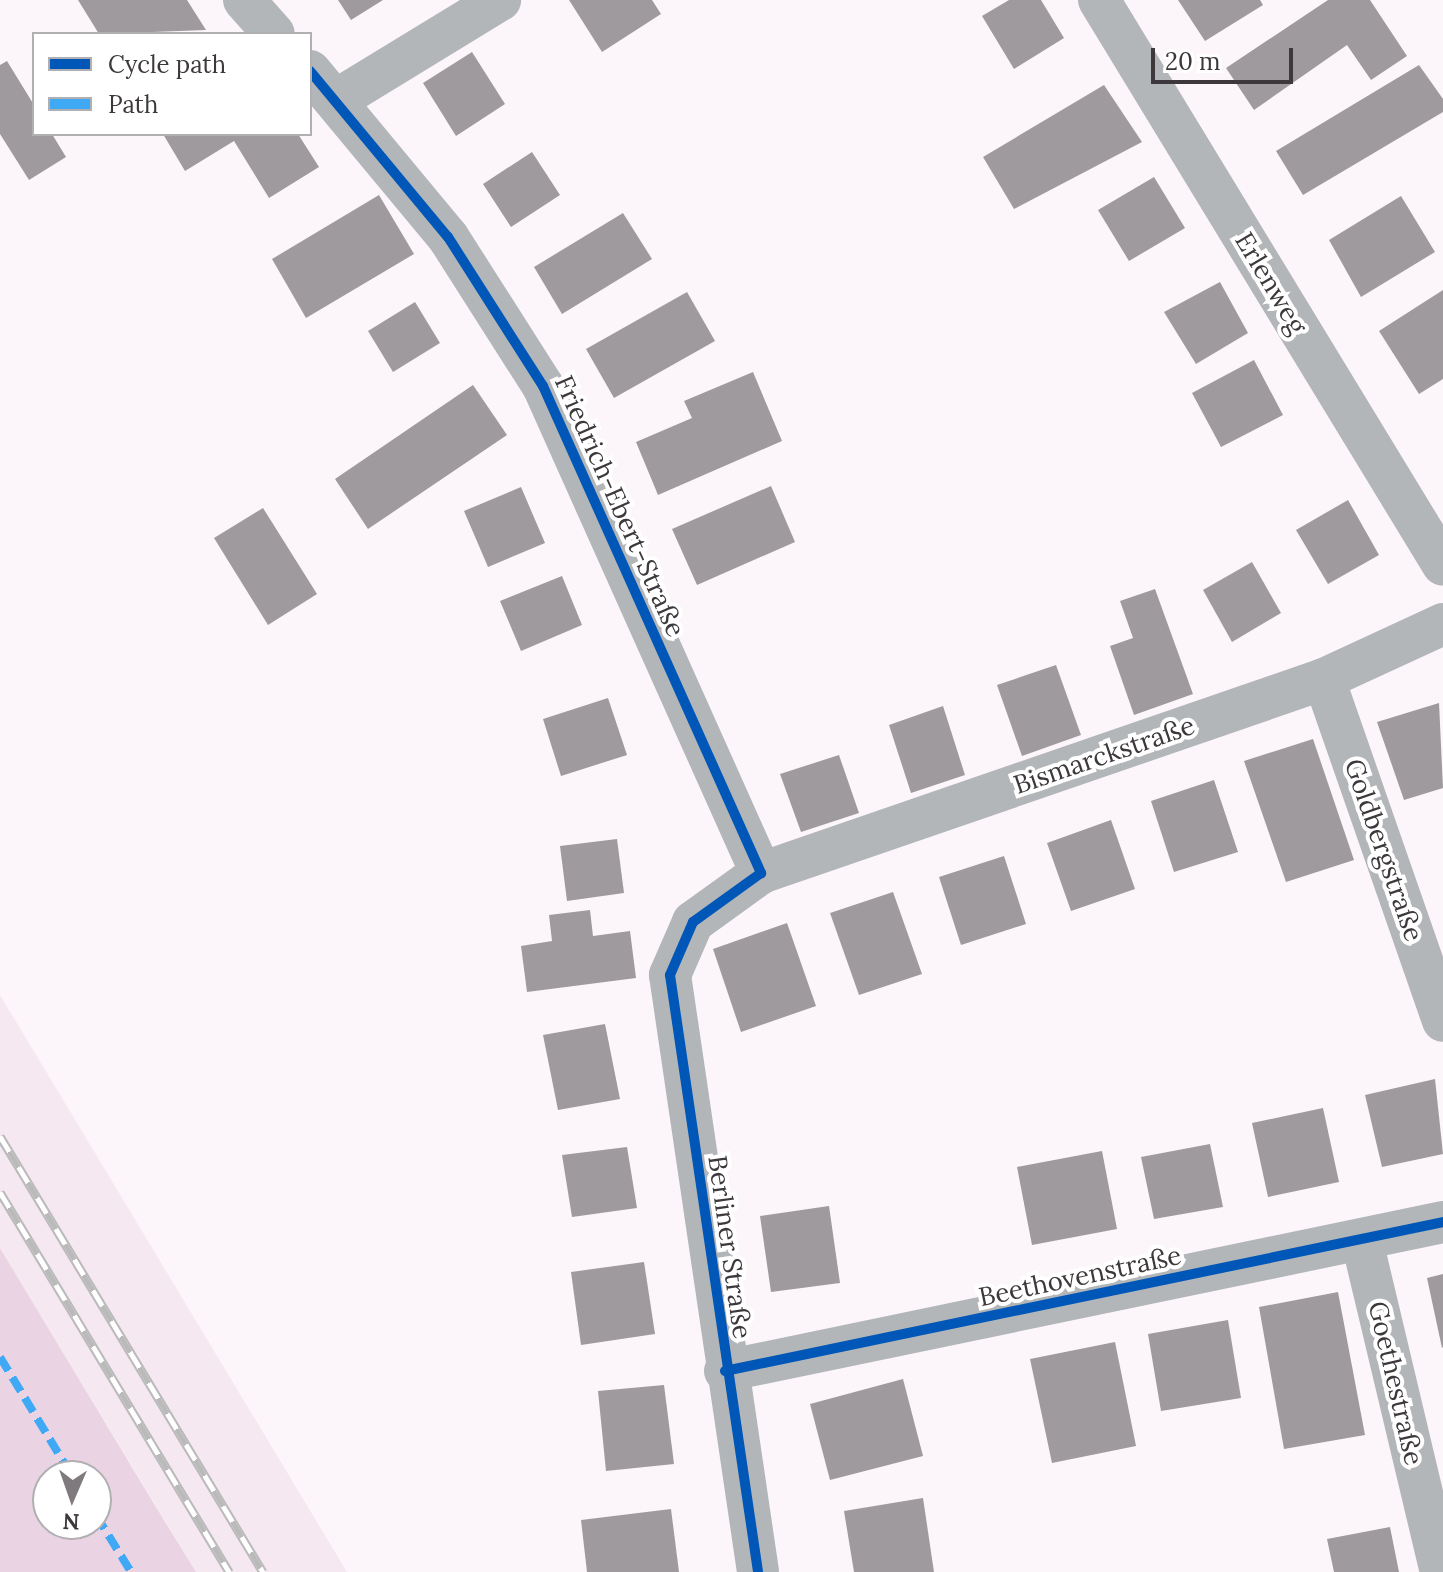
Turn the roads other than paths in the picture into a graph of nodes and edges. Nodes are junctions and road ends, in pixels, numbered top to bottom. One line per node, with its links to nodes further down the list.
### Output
1 (244, 0): 4 (street)
2 (500, 0): 5 (street)
3 (1099, 0): 6 (street, Erlenweg)
4 (272, 32)
5 (324, 85): 9 (street, Friedrich-Ebert-Straße)
6 (1443, 565)
7 (1443, 624): 8 (street, Bismarckstraße)
8 (1324, 679): 9 (street, Bismarckstraße); 10 (street, Goldbergstraße)
9 (761, 873): 13 (street, Berliner Straße)
10 (1443, 1021)
11 (1443, 1222): 12 (street, Beethovenstraße)
12 (1362, 1241): 13 (street, Beethovenstraße); 15 (street, Goethestraße)
13 (725, 1371): 14 (street, Berliner Straße)
14 (758, 1572)
15 (1441, 1572)

